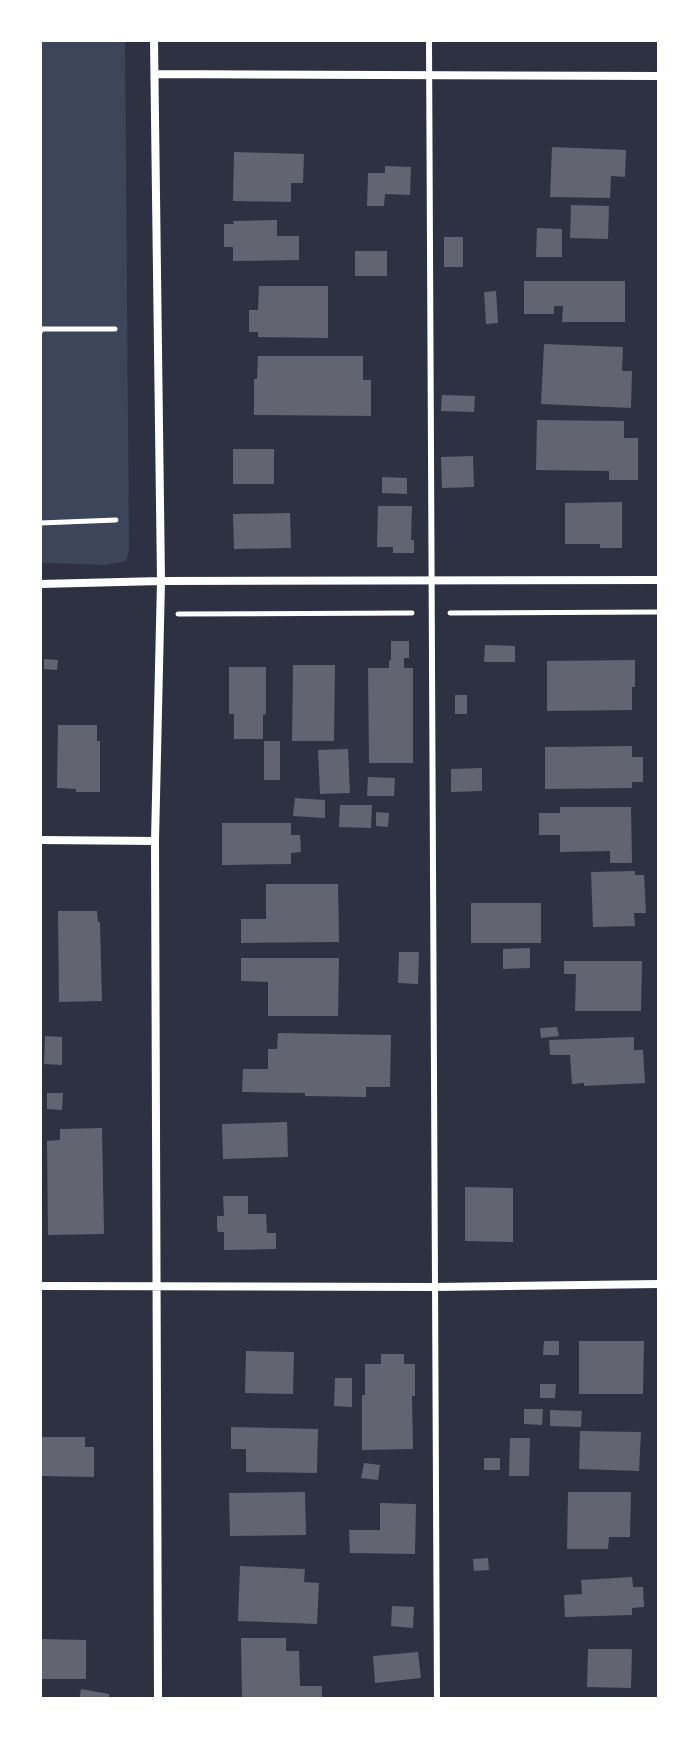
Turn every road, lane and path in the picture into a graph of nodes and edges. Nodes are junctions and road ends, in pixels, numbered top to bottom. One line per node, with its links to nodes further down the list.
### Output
1 (154, 40): 3 (street)
2 (429, 40): 4 (lane)
3 (155, 74): 4 (street); 11 (street)
4 (430, 76): 5 (street); 12 (lane)
5 (659, 76)
6 (115, 329): 7 (path)
7 (40, 332)
8 (116, 520): 9 (path)
9 (40, 523)
10 (659, 580): 12 (street)
11 (161, 581): 12 (street); 13 (street); 15 (street)
12 (432, 581): 19 (lane)
13 (40, 584)
14 (40, 840): 15 (street)
15 (155, 841): 18 (street)
16 (659, 1284): 19 (street)
17 (40, 1286): 18 (street)
18 (157, 1286): 19 (street); 20 (street)
19 (435, 1287): 21 (lane)
20 (158, 1699)
21 (437, 1699)

